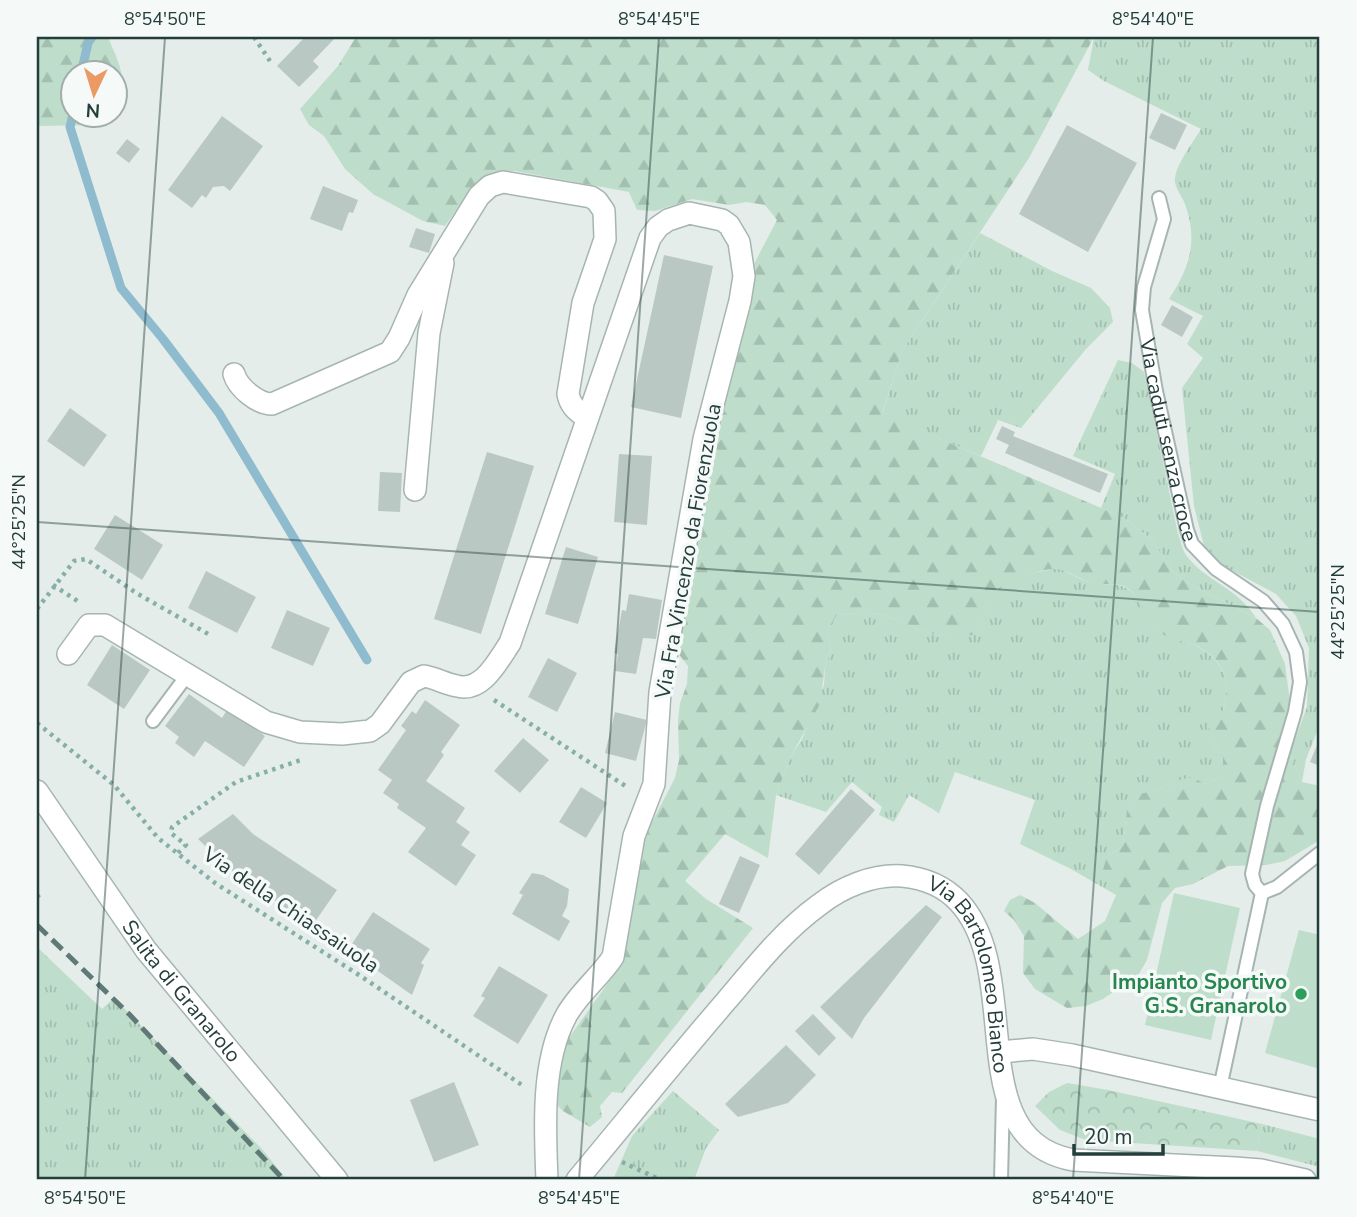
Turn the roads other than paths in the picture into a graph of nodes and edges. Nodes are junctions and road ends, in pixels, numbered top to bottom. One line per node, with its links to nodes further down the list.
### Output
1 (1159, 198): 11 (lane, Via caduti senza croce)
2 (446, 248): 3 (street); 4 (street); 5 (street)
3 (234, 374)
4 (587, 417): 7 (street, Via Fra Vincenzo da Fiorenzuola); 18 (street, Via Fra Vincenzo da Fiorenzuola)
5 (415, 490)
6 (68, 654): 7 (street)
7 (188, 674): 8 (lane)
8 (153, 722)
9 (37, 791): 17 (street, Salita di Granarolo)
10 (1320, 853): 11 (lane)
11 (1262, 893): 13 (lane, Via caduti senza croce)
12 (1000, 1052): 13 (street); 14 (street, Via Bartolomeo Bianco); 19 (street, Via Bartolomeo Bianco)
13 (1220, 1088): 15 (street)
14 (1003, 1090): 16 (street, Via Bartolomeo Bianco); 20 (lane)
15 (1320, 1110)
16 (1189, 1174): 21 (street, Via Bartolomeo Bianco)
17 (337, 1180)
18 (547, 1180)
19 (577, 1180)
20 (1001, 1180)
21 (1305, 1180)

